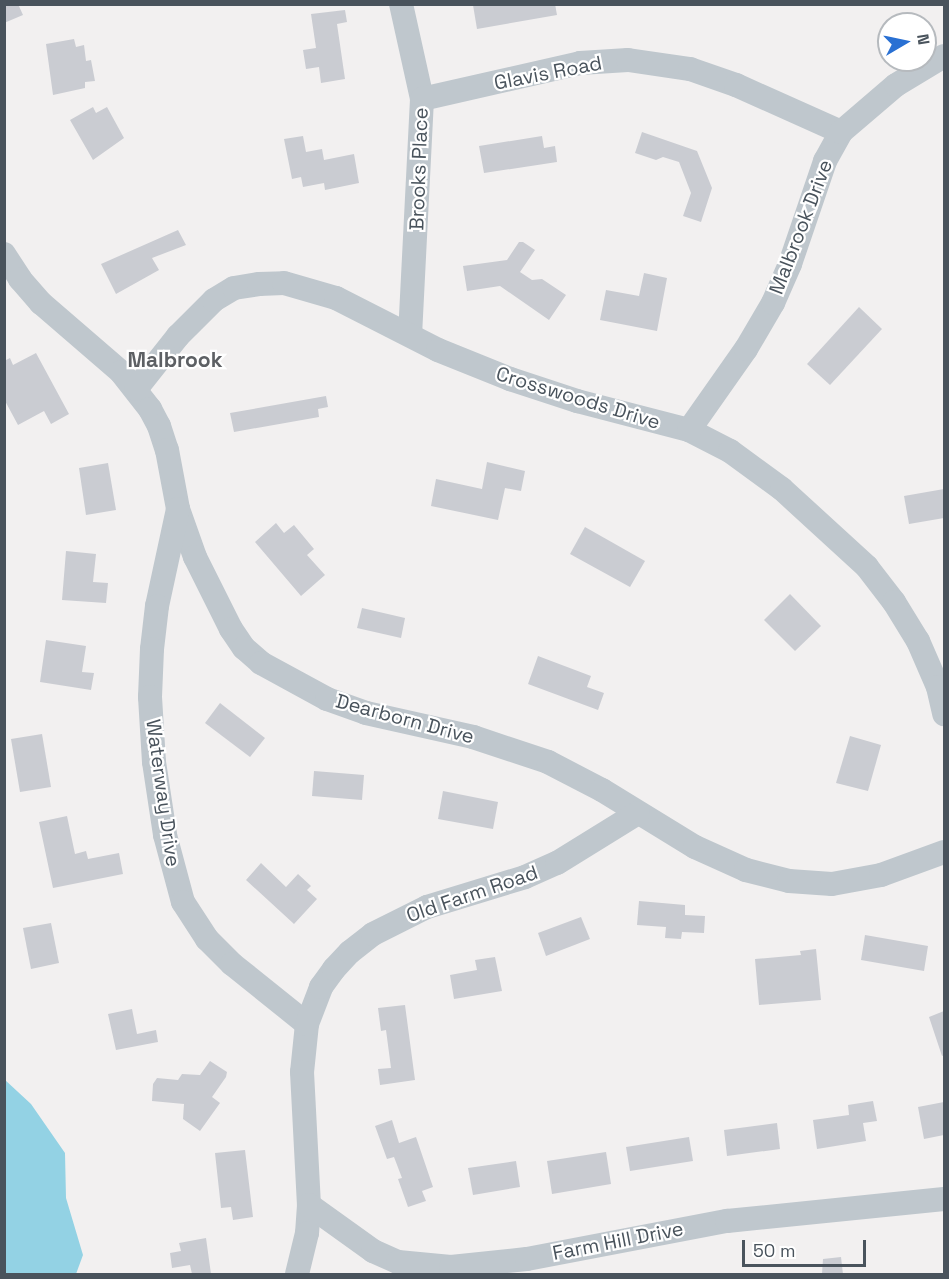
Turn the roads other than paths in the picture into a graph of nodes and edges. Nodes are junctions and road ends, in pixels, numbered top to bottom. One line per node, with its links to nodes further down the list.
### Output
1 (401, 4): 3 (street, Brooks Place)
2 (945, 56): 4 (street, Malbrook Drive)
3 (422, 99): 4 (street, Glavis Road); 6 (street, Brooks Place)
4 (842, 132): 8 (street, Malbrook Drive)
5 (4, 254): 7 (street, Dearborn Drive)
6 (410, 335): 7 (street, Crosswoods Drive); 8 (street, Crosswoods Drive)
7 (136, 389): 9 (street, Dearborn Drive)
8 (689, 430): 10 (street, Crosswoods Drive)
9 (178, 509): 11 (street, Dearborn Drive); 13 (street, Waterway Drive)
10 (945, 714)
11 (638, 813): 12 (street, Dearborn Drive); 13 (street, Old Farm Road)
12 (945, 852)
13 (307, 1024): 15 (street)
14 (945, 1199): 15 (street, Farm Hill Drive)
15 (309, 1205): 16 (street)
16 (297, 1275)

